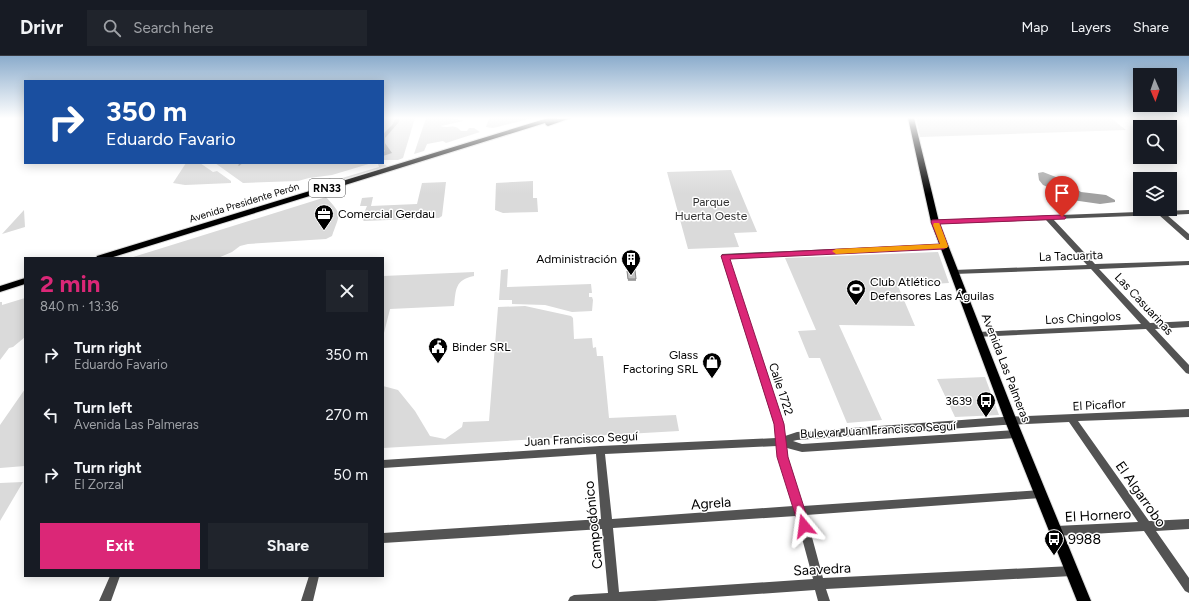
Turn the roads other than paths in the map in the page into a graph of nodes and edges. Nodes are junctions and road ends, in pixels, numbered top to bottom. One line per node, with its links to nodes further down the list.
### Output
1 (472, 143): 12 (main road, Avenida Presidente Perón / RN33)
2 (486, 143): 13 (main road, Avenida Presidente Perón / RN33)
3 (917, 143): 9 (main road, Avenida Las Palmeras)
4 (1177, 212): 5 (street)
5 (1189, 212)
6 (1133, 214): 8 (street)
7 (1164, 216): 10 (street)
8 (1048, 218): 9 (street); 15 (street, Las Casuarinas)
9 (935, 222): 11 (main road, Avenida Las Palmeras)
10 (1189, 238)
11 (944, 246): 16 (main road, Avenida Las Palmeras); 29 (street, Calle 1722)
12 (103, 257)
13 (118, 257)
14 (1189, 262): 15 (street, La Tacuarita)
15 (1093, 266): 16 (street, La Tacuarita); 22 (street, Las Casuarinas)
16 (954, 272): 23 (main road, Avenida Las Palmeras)
17 (24, 281): 19 (main road)
18 (24, 286): 20 (main road)
19 (0, 289)
20 (0, 294)
21 (1189, 324): 22 (street, Los Chingolos)
22 (1148, 326): 23 (street, Los Chingolos); 24 (street, Las Casuarinas)
23 (978, 335): 27 (main road, Avenida Las Palmeras)
24 (1189, 371)
25 (1189, 413): 26 (street, El Picaflor)
26 (1071, 418): 27 (street, El Picaflor); 36 (street, El Algarrobo)
27 (1011, 421): 28 (main road, Avenida Las Palmeras); 29 (street, Bulevar Juan Francisco Seguí)
28 (1016, 434): 29 (street, Bulevar Juan Francisco Seguí); 32 (main road, Avenida Las Palmeras)
29 (781, 442): 30 (street, Juan Francisco Seguí); 33 (street, Calle 1722)
30 (600, 450): 31 (street, Juan Francisco Seguí); 34 (street, Campodónico)
31 (384, 464)
32 (1041, 494): 33 (street, Agrela); 37 (main road, Avenida Las Palmeras)
33 (800, 511): 34 (street, Agrela); 42 (street, Calle 1722)
34 (606, 524): 38 (street, Agrela); 44 (street, Campodónico)
35 (1189, 524): 36 (street, El Hornero)
36 (1147, 526): 37 (street, El Hornero); 43 (street, El Algarrobo)
37 (1056, 531): 39 (main road, Avenida Las Palmeras)
38 (384, 538)
39 (1072, 571): 42 (street, Saavedra); 49 (main road, Avenida Las Palmeras)
40 (115, 577): 45 (street)
41 (314, 577): 46 (street)
42 (820, 584): 44 (street, Saavedra); 48 (street, Calle 1722)
43 (1189, 587)
44 (614, 597): 47 (street, Saavedra)
45 (105, 601)
46 (307, 601)
47 (574, 601)
48 (824, 601)
49 (1084, 601)

